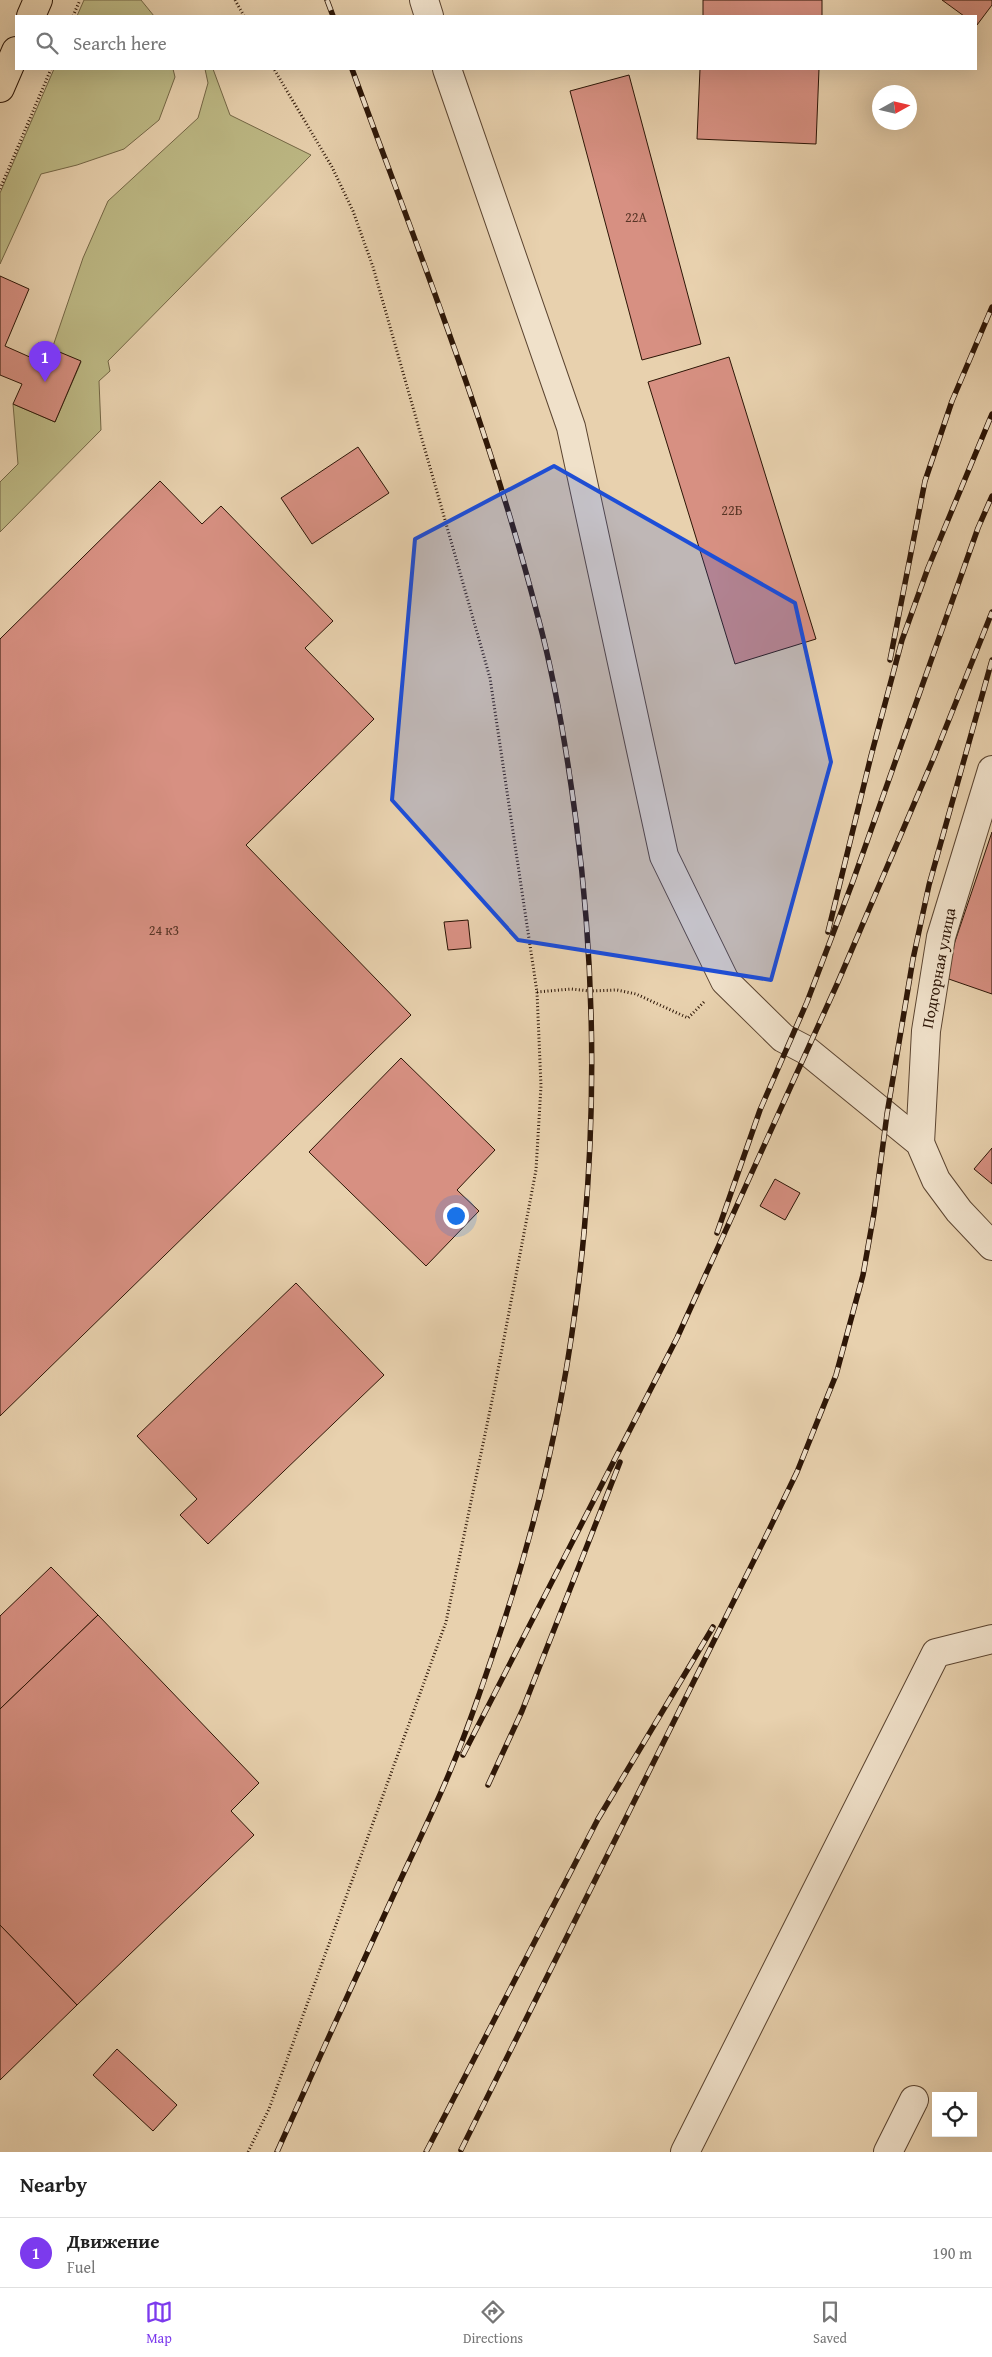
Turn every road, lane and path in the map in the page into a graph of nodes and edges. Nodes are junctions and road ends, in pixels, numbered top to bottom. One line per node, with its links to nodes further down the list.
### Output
1 (38, 0): 5 (main road)
2 (80, 0): 6 (path)
3 (235, 0): 7 (path)
4 (424, 0): 8 (street)
5 (31, 15)
6 (73, 15)
7 (243, 15)
8 (429, 15)
9 (15, 53): 13 (main road)
10 (51, 70): 14 (path)
11 (275, 70): 17 (path)
12 (447, 70): 16 (street)
13 (0, 88)
14 (0, 189)
15 (992, 770): 18 (street, Подгорная улица)
16 (725, 981): 17 (path); 18 (street)
17 (537, 992): 22 (path)
18 (920, 1143): 19 (street)
19 (992, 1246)
20 (992, 1639): 23 (street)
21 (914, 2100): 24 (street)
22 (248, 2152)
23 (685, 2152)
24 (888, 2152)

